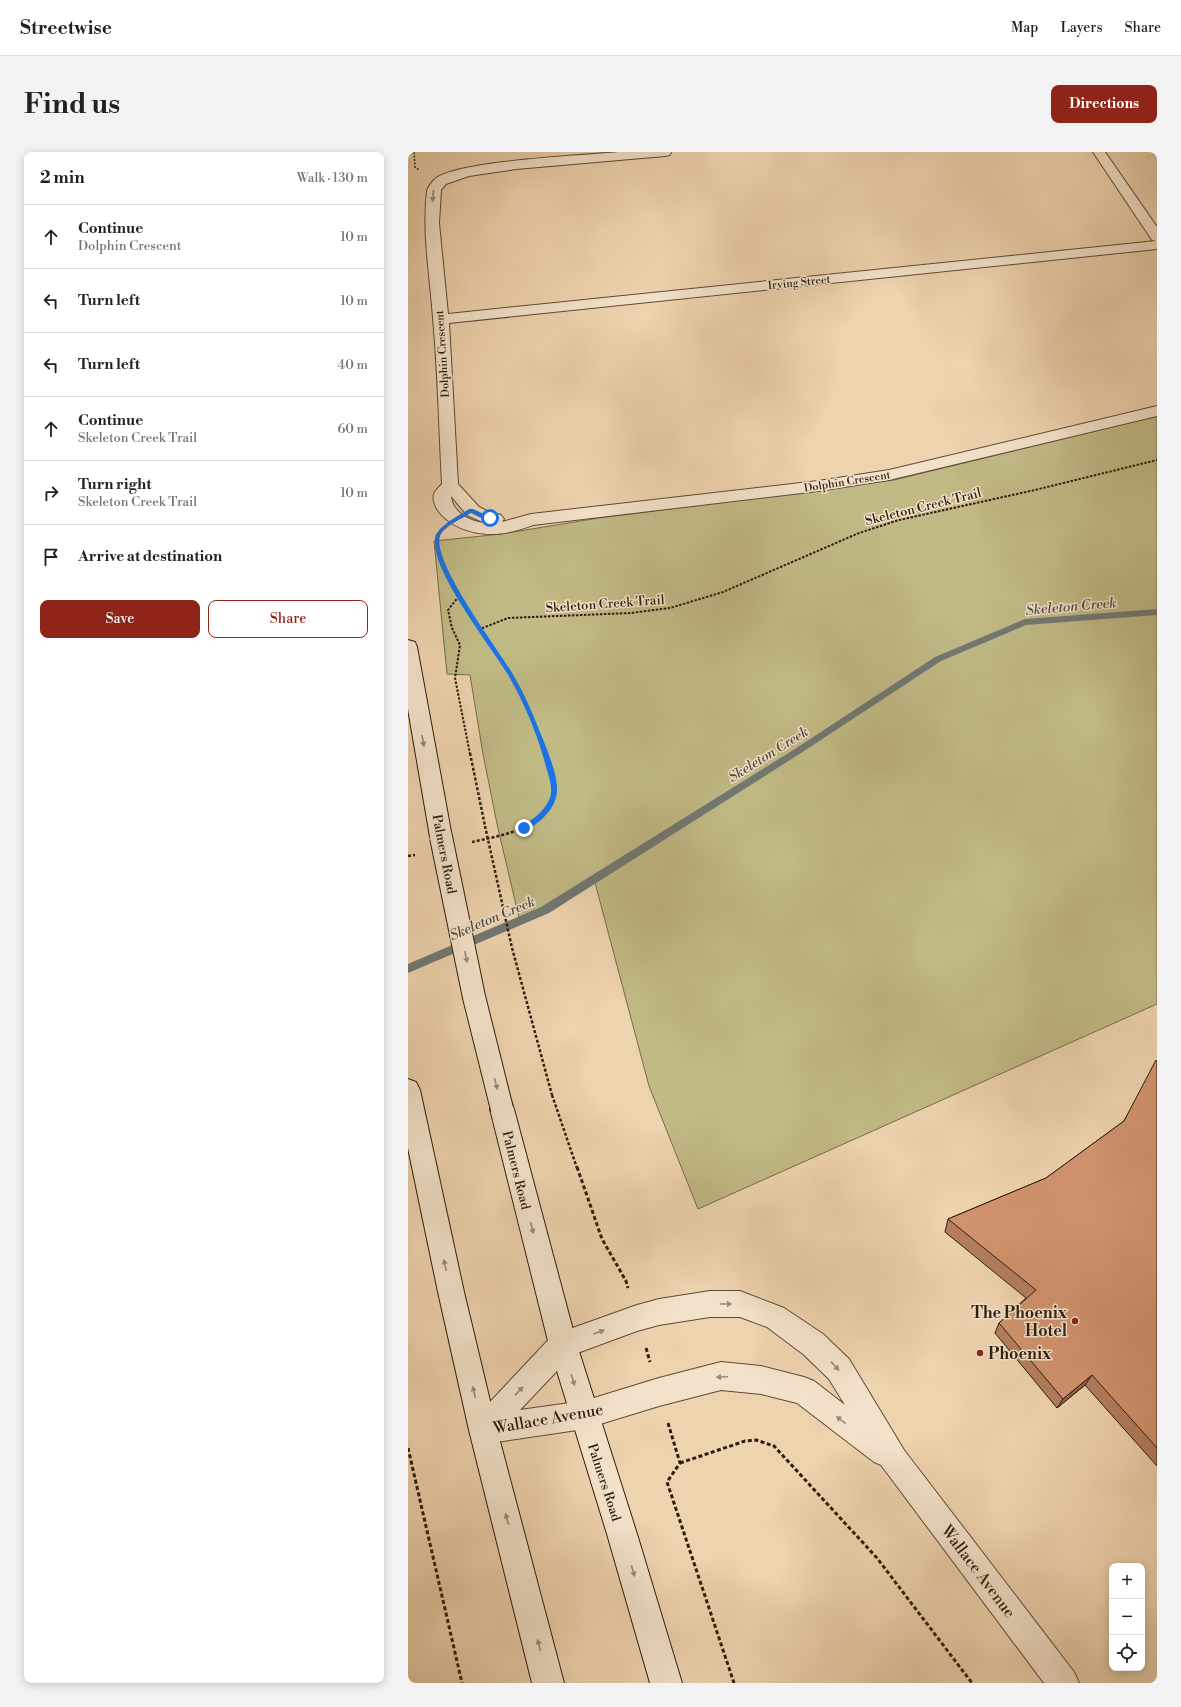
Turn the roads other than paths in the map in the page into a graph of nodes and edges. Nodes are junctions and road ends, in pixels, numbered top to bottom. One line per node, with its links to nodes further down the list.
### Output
1 (665, 152): 3 (street, Dolphin Crescent)
2 (1099, 152): 7 (street)
3 (516, 165): 4 (street, Dolphin Crescent); 6 (street, Dolphin Crescent, one-way to 6)
4 (421, 186)
5 (420, 205): 6 (street, Dolphin Crescent)
6 (432, 223): 9 (street, Dolphin Crescent)
7 (1157, 237)
8 (1157, 245): 9 (street, Irving Street)
9 (440, 319): 11 (street, Dolphin Crescent)
10 (1157, 411): 12 (street, Dolphin Crescent)
11 (450, 485): 12 (street, Dolphin Crescent); 12 (street, Dolphin Crescent)
12 (531, 520)
13 (408, 647): 15 (street, Palmers Road, one-way to 15, bridge)
14 (408, 1090): 17 (street, one-way to 14)
15 (563, 1345): 16 (street, Palmers Road, one-way to 16); 17 (street, Wallace Avenue, one-way to 15); 18 (street, Wallace Avenue, one-way to 18)
16 (584, 1415): 17 (street, Wallace Avenue); 18 (street, Wallace Avenue, one-way to 16); 20 (street, Palmers Road, one-way to 20)
17 (483, 1430): 19 (street, one-way to 17)
18 (894, 1460): 21 (street, Wallace Avenue)
19 (548, 1683)
20 (666, 1683)
21 (1063, 1683)

